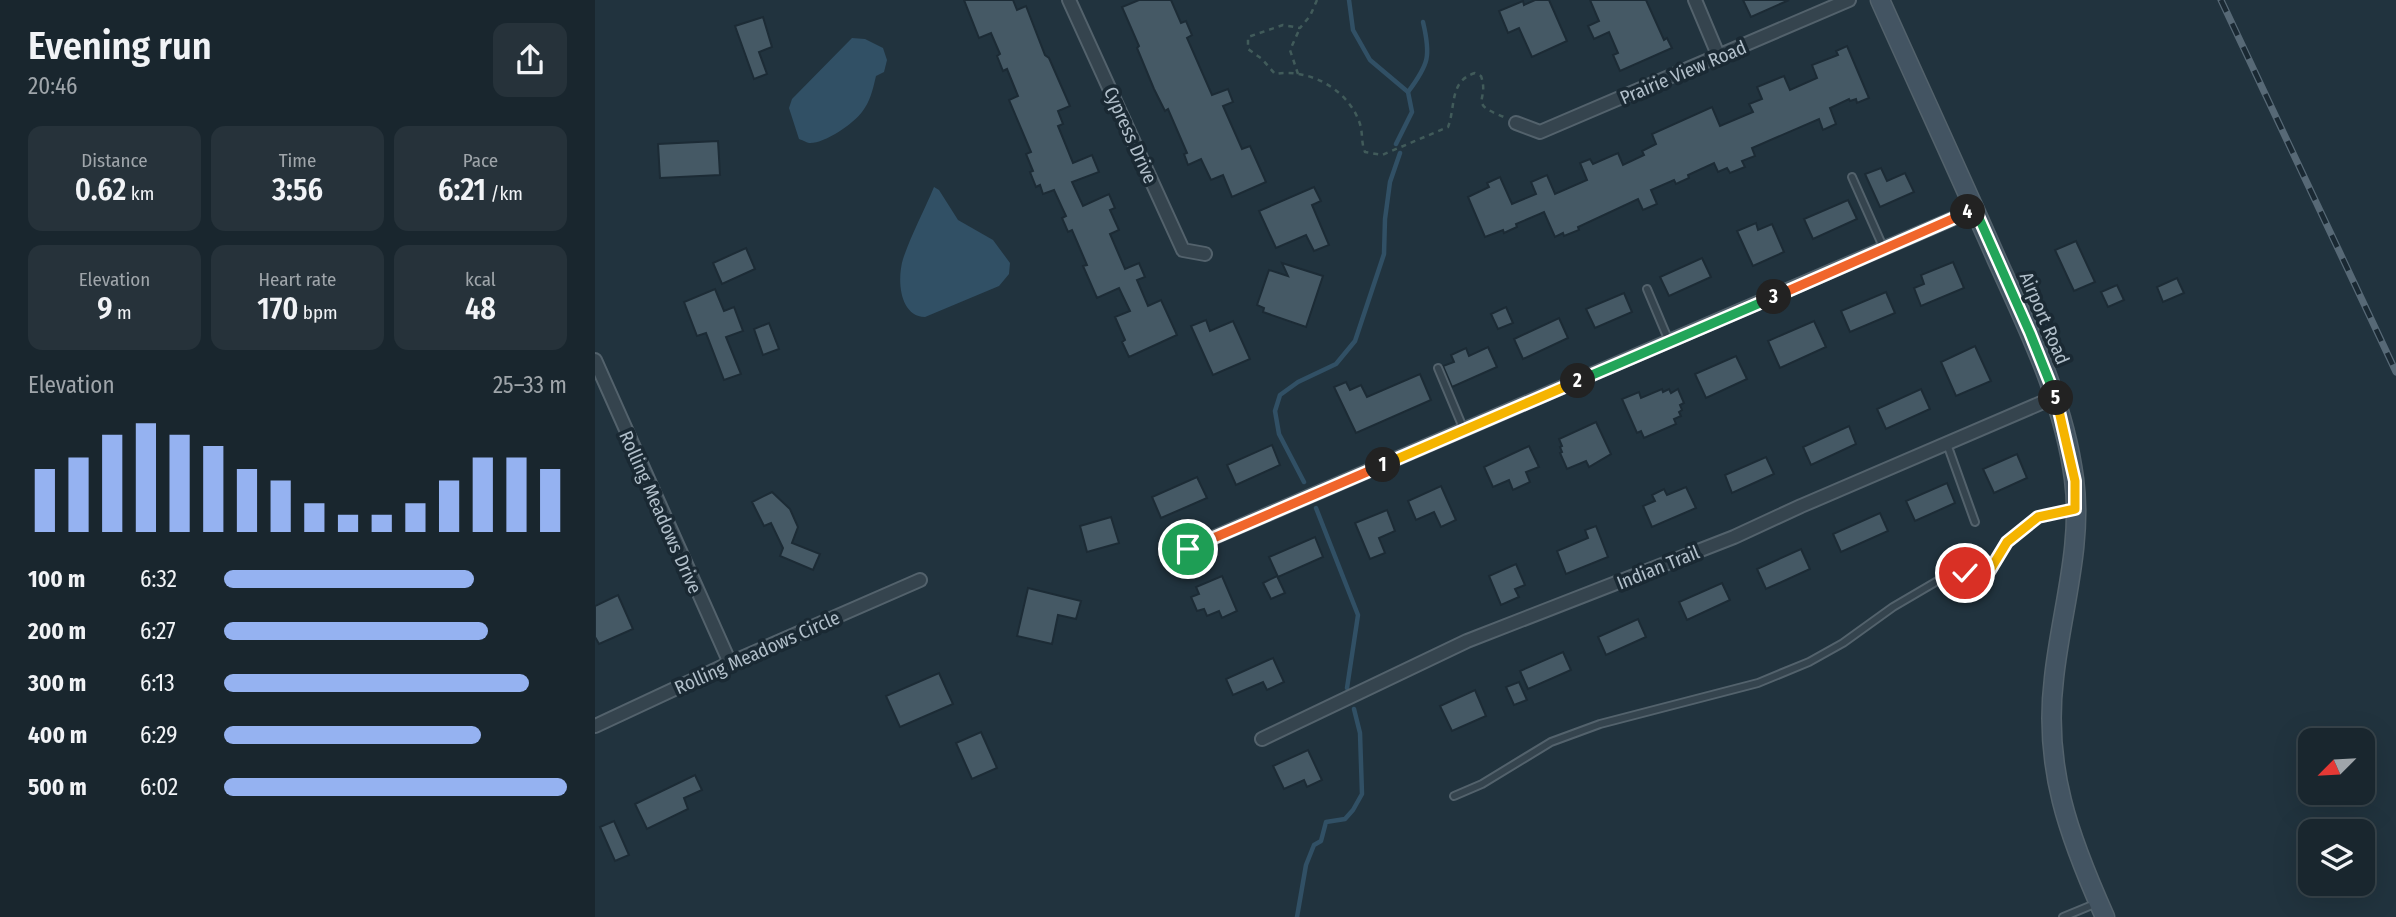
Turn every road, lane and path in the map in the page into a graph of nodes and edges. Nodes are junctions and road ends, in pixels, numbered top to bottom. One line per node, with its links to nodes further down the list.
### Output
1 (1069, 0): 13 (street, Cypress Drive)
2 (1317, 0): 6 (path)
3 (1695, 0): 7 (street)
4 (1849, 0): 7 (street, Prairie View Road)
5 (1880, 0): 11 (street, Airport Road)
6 (1300, 28): 8 (path); 8 (path)
7 (1720, 57): 9 (street, Prairie View Road)
8 (1298, 74): 9 (path)
9 (1516, 123)
10 (1852, 177): 12 (lane)
11 (1975, 209): 12 (street); 18 (street, Airport Road)
12 (1884, 249): 15 (street)
13 (1205, 254)
14 (1647, 289): 15 (lane)
15 (1670, 342): 19 (street)
16 (595, 359): 25 (street, Rolling Meadows Drive)
17 (1437, 368): 19 (lane)
18 (2055, 397): 20 (street, Indian Trail); 21 (street, Airport Road)
19 (1464, 430): 23 (street)
20 (1947, 444): 22 (lane); 27 (street, Indian Trail)
21 (2075, 509): 28 (lane); 29 (street, Airport Road)
22 (1975, 522)
23 (1188, 549)
24 (920, 580): 25 (street, Rolling Meadows Circle)
25 (730, 663): 26 (street, Rolling Meadows Circle)
26 (595, 726)
27 (1262, 739)
28 (1454, 796)
29 (2102, 910): 30 (lane)
30 (2063, 917)

